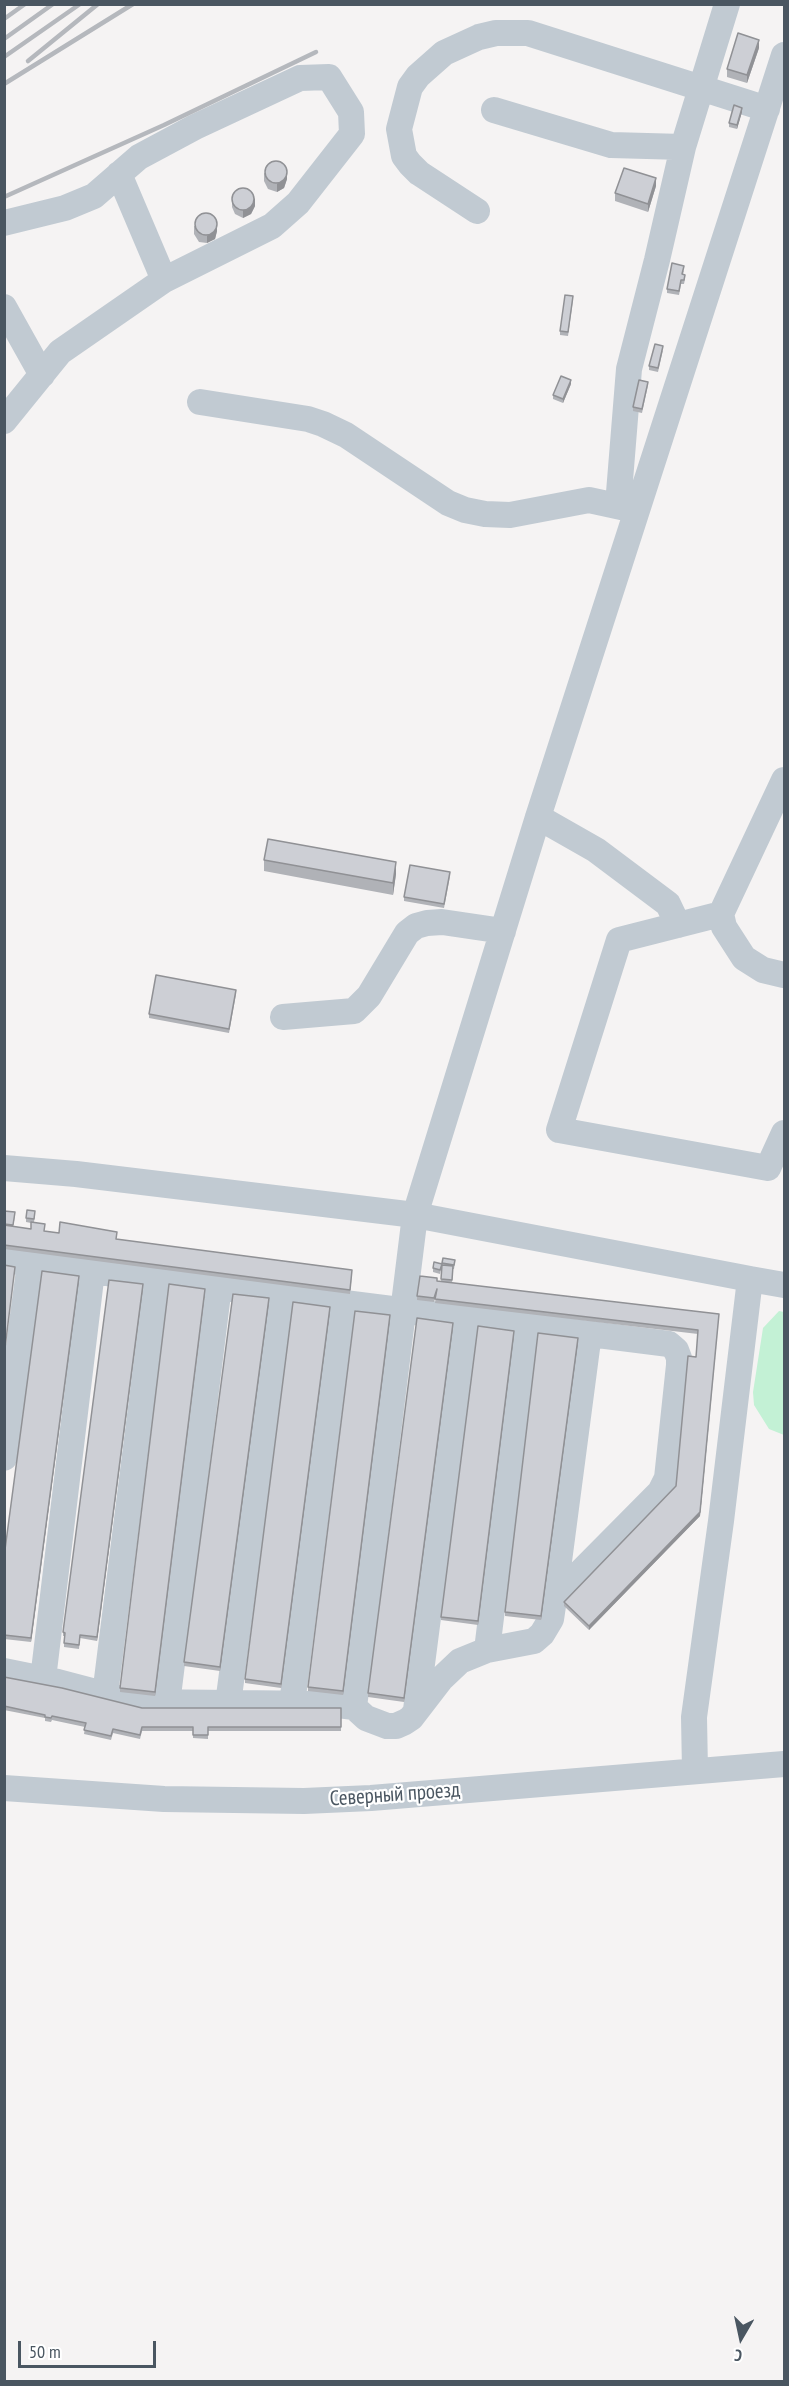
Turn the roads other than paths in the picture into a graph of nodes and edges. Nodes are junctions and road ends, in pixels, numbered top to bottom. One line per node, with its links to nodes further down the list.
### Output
1 (727, 4): 3 (street)
2 (784, 55): 4 (street)
3 (701, 88): 4 (street); 6 (street); 8 (street)
4 (767, 109): 15 (street)
5 (494, 110): 6 (street)
6 (683, 147): 15 (street)
7 (119, 174): 9 (street); 10 (street); 10 (street)
8 (477, 212)
9 (4, 223)
10 (164, 280): 12 (street)
11 (4, 307): 12 (street)
12 (42, 375): 14 (street)
13 (200, 402): 15 (street)
14 (4, 421)
15 (628, 508): 17 (street)
16 (784, 780): 18 (street)
17 (538, 817): 19 (street); 20 (street)
18 (721, 914): 19 (street); 21 (street)
19 (678, 925): 23 (street)
20 (503, 931): 22 (street); 25 (street)
21 (784, 975)
22 (282, 1017)
23 (784, 1133)
24 (4, 1168): 25 (street)
25 (414, 1215): 30 (street); 35 (street)
26 (4, 1260): 27 (street)
27 (30, 1263): 28 (street); 39 (street)
28 (92, 1271): 29 (street); 43 (street)
29 (157, 1279): 32 (street); 44 (street)
30 (750, 1279): 31 (street); 51 (street)
31 (784, 1285)
32 (219, 1286): 33 (street); 45 (street)
33 (282, 1294): 34 (street); 46 (street)
34 (343, 1302): 35 (street); 47 (street)
35 (403, 1309): 36 (street); 48 (street)
36 (467, 1317): 37 (street); 49 (street)
37 (527, 1325): 38 (street); 41 (street)
38 (589, 1333): 40 (street); 40 (street)
39 (4, 1458)
40 (554, 1599): 41 (street)
41 (487, 1650): 49 (street)
42 (4, 1671): 43 (street)
43 (43, 1679): 44 (street)
44 (105, 1695): 45 (street)
45 (167, 1704): 46 (street)
46 (228, 1704): 47 (street)
47 (292, 1704): 48 (street)
48 (354, 1707): 49 (street)
49 (416, 1711)
50 (784, 1764): 51 (street, Северный проезд)
51 (695, 1771): 52 (street, Северный проезд)
52 (4, 1788)

